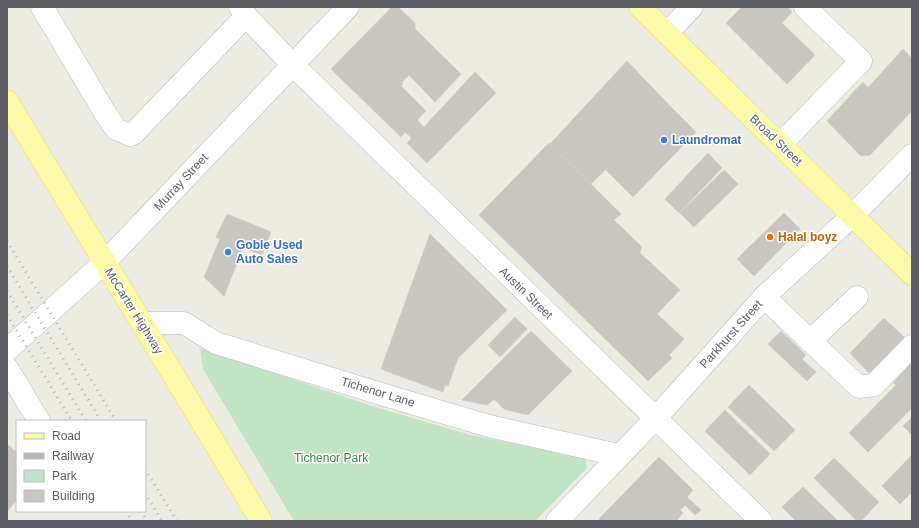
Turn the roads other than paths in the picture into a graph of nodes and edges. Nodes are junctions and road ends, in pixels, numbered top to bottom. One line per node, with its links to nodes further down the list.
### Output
1 (42, 7): 6 (street)
2 (348, 7): 8 (street, Murray Street)
3 (640, 7): 7 (main road, Broad Street)
4 (692, 7): 7 (street)
5 (805, 7): 10 (street)
6 (243, 12): 8 (street, Austin Street)
7 (667, 33): 10 (main road, Broad Street)
8 (292, 64): 13 (street, Murray Street); 22 (street, Austin Street)
9 (7, 101): 13 (main road, McCarter Highway)
10 (781, 144): 12 (main road, Broad Street)
11 (912, 155): 12 (street, Parkhurst Street)
12 (853, 215): 14 (main road, Broad Street); 15 (street, Parkhurst Street)
13 (104, 263): 17 (main road, McCarter Highway); 20 (street, Murray Street)
14 (912, 274)
15 (764, 297): 18 (street); 22 (street, Parkhurst Street)
16 (857, 298): 18 (street)
17 (143, 323): 24 (street, Tichenor Lane); 25 (main road, McCarter Highway)
18 (810, 341): 19 (street)
19 (912, 346)
20 (7, 350)
21 (7, 368): 23 (street)
22 (655, 418): 24 (street, Parkhurst Street); 27 (street, Austin Street)
23 (38, 420)
24 (618, 455): 26 (street, Parkhurst Street)
25 (261, 521)
26 (557, 521)
27 (761, 521)

